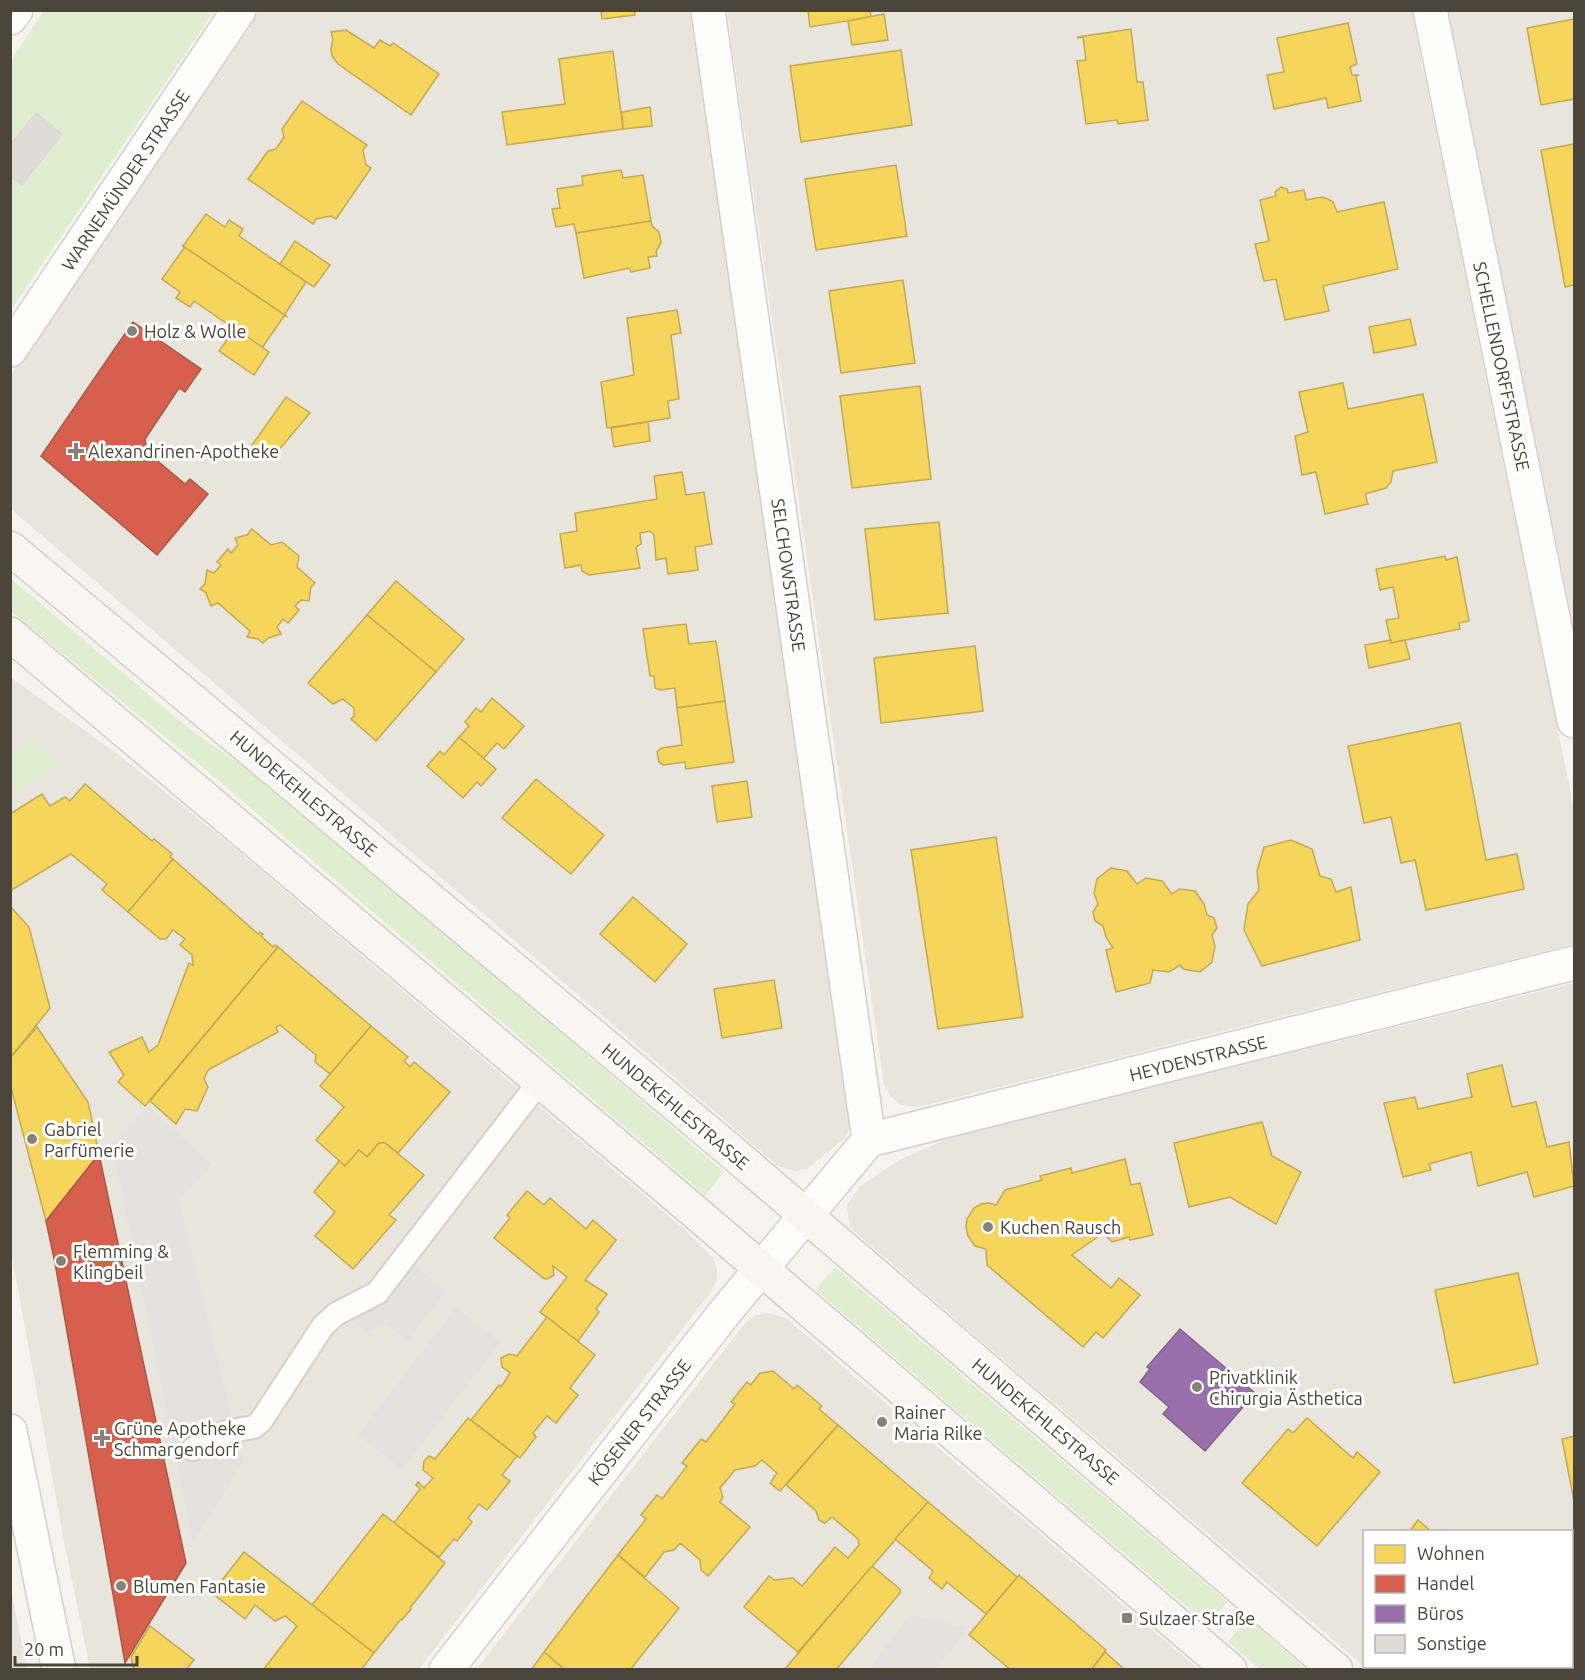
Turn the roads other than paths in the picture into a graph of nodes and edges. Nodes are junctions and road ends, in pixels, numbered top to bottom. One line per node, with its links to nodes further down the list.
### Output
1 (16, 10): 5 (street)
2 (240, 10): 6 (street, WARNEMÜNDER STRASSE)
3 (708, 10): 12 (street, SELCHOWSTRASSE)
4 (1430, 10): 9 (street, SCHELLENDORFFSTRASSE)
5 (10, 18)
6 (10, 350)
7 (10, 548): 13 (main road, HUNDEKEHLESTRASSE)
8 (10, 634): 11 (main road)
9 (1575, 721)
10 (1575, 963): 12 (street, HEYDENSTRASSE)
11 (540, 1081): 14 (main road); 16 (lane)
12 (868, 1140): 13 (street, KÖSENER STRASSE)
13 (805, 1215): 14 (street, KÖSENER STRASSE); 20 (main road, HUNDEKEHLESTRASSE)
14 (760, 1269): 18 (street, KÖSENER STRASSE); 19 (main road)
15 (10, 1431): 17 (street)
16 (193, 1449)
17 (59, 1670)
18 (446, 1670)
19 (1230, 1670)
20 (1336, 1670)

